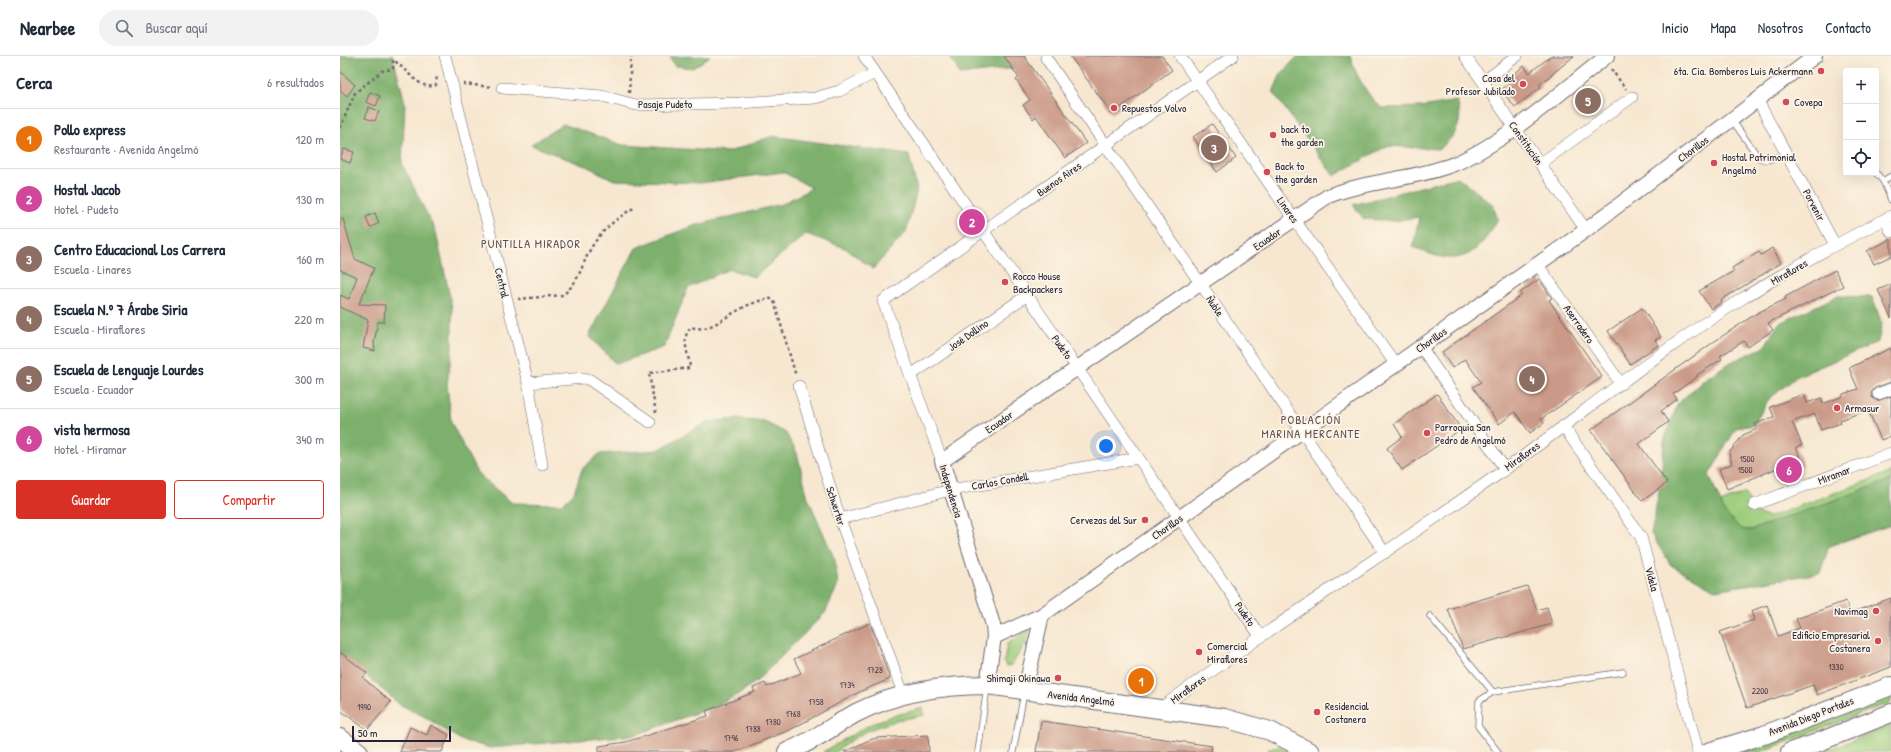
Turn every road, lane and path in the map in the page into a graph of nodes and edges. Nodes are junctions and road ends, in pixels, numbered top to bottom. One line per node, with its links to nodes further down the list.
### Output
1 (445, 56): 14 (street, Central)
2 (631, 56): 16 (path)
3 (864, 56): 11 (street, Pudeto)
4 (1180, 56): 12 (street, Linares)
5 (1233, 56): 12 (street, Buenos Aires)
6 (1465, 56): 15 (street, Constitución)
7 (1517, 56): 15 (street)
8 (1814, 56): 19 (street, Chorillos)
9 (1606, 57): 18 (path); 21 (street, Ecuador)
10 (1046, 58): 23 (street, Ñuble)
11 (875, 73): 17 (street, Pasaje Pudeto); 33 (street, Pudeto)
12 (1198, 81): 23 (street, Buenos Aires); 32 (street, Linares)
13 (437, 82): 22 (path)
14 (451, 82): 17 (path); 40 (street, Central)
15 (1483, 82): 21 (street, Constitución)
16 (630, 86)
17 (502, 88)
18 (1632, 97): 25 (street)
19 (1758, 101): 20 (street, Chorillos); 24 (street, Porvenir)
20 (1732, 120): 24 (lane); 34 (street, Chorillos)
21 (1514, 127): 25 (street, Constitución); 32 (street, Ecuador)
22 (340, 128)
23 (1106, 147): 33 (street, Buenos Aires); 38 (street, Ñuble)
24 (1787, 155): 36 (street, Porvenir)
25 (1540, 164): 34 (street, Constitución)
26 (1879, 176): 28 (lane)
27 (1891, 176): 28 (lane)
28 (1883, 181): 29 (lane)
29 (1891, 200)
30 (635, 207): 40 (path)
31 (1888, 217): 35 (street); 36 (street, Miraflores)
32 (1295, 220): 38 (street, Ecuador); 43 (street, Linares)
33 (984, 230): 39 (street, Pudeto); 41 (street, Buenos Aires)
34 (1586, 230): 37 (street, Chorillos)
35 (1891, 232)
36 (1835, 245): 47 (street, Miraflores)
37 (1538, 265): 42 (street, Chorillos); 47 (street, Aserradero)
38 (1200, 284): 44 (street, Ecuador); 53 (street, Ñuble)
39 (1026, 296): 44 (street, Pudeto); 45 (street, José Dollino)
40 (507, 300): 46 (street, Central)
41 (883, 301): 45 (street, Independencia)
42 (1421, 347): 43 (street, Chorillos); 58 (street)
43 (1396, 365): 53 (street, Chorillos)
44 (1077, 368): 55 (street, Pudeto); 56 (street, Ecuador)
45 (911, 375): 56 (street, Independencia)
46 (528, 383): 51 (street); 57 (street, Central)
47 (1621, 384): 52 (street, Miraflores)
48 (799, 386): 51 (path); 62 (street, Schwerter)
49 (1891, 389): 50 (street)
50 (1878, 394)
51 (650, 422)
52 (1564, 426): 58 (street, Miraflores); 83 (street, Videla)
53 (1302, 432): 61 (street, Chorillos); 63 (street, Ñuble)
54 (1891, 453): 60 (street, Miramar)
55 (1138, 458): 59 (street, Carlos Condell); 61 (street, Pudeto)
56 (942, 461): 59 (street, Independencia)
57 (542, 465)
58 (1505, 469): 63 (street, Miraflores)
59 (950, 490): 62 (street, Carlos Condell); 67 (street, Independencia)
60 (1754, 505)
61 (1179, 518): 64 (street, Chorillos); 66 (street, Pudeto)
62 (840, 519): 73 (street, Schwerter)
63 (1385, 553): 66 (street, Miraflores)
64 (1042, 615): 67 (street, Chorillos); 71 (street)
65 (1430, 616): 72 (lane)
66 (1260, 636): 74 (street, Miraflores)
67 (994, 637): 69 (street, Independencia)
68 (1623, 672): 72 (lane)
69 (987, 685): 71 (main road, Avenida Angelmó); 73 (main road, Avenida Angelmó); 79 (lane)
70 (1891, 686): 84 (main road, Avenida Diego Portales)
71 (1025, 690): 74 (main road, Avenida Angelmó); 80 (lane)
72 (1492, 692): 82 (lane)
73 (904, 696): 78 (main road, Avenida Angelmó)
74 (1161, 708): 81 (main road, Avenida Angelmó)
75 (1891, 712): 85 (main road)
76 (340, 738): 77 (main road)
77 (360, 752)
78 (787, 752)
79 (978, 752)
80 (1013, 752)
81 (1310, 752)
82 (1498, 752)
83 (1698, 752)
84 (1708, 752)
85 (1790, 752)

